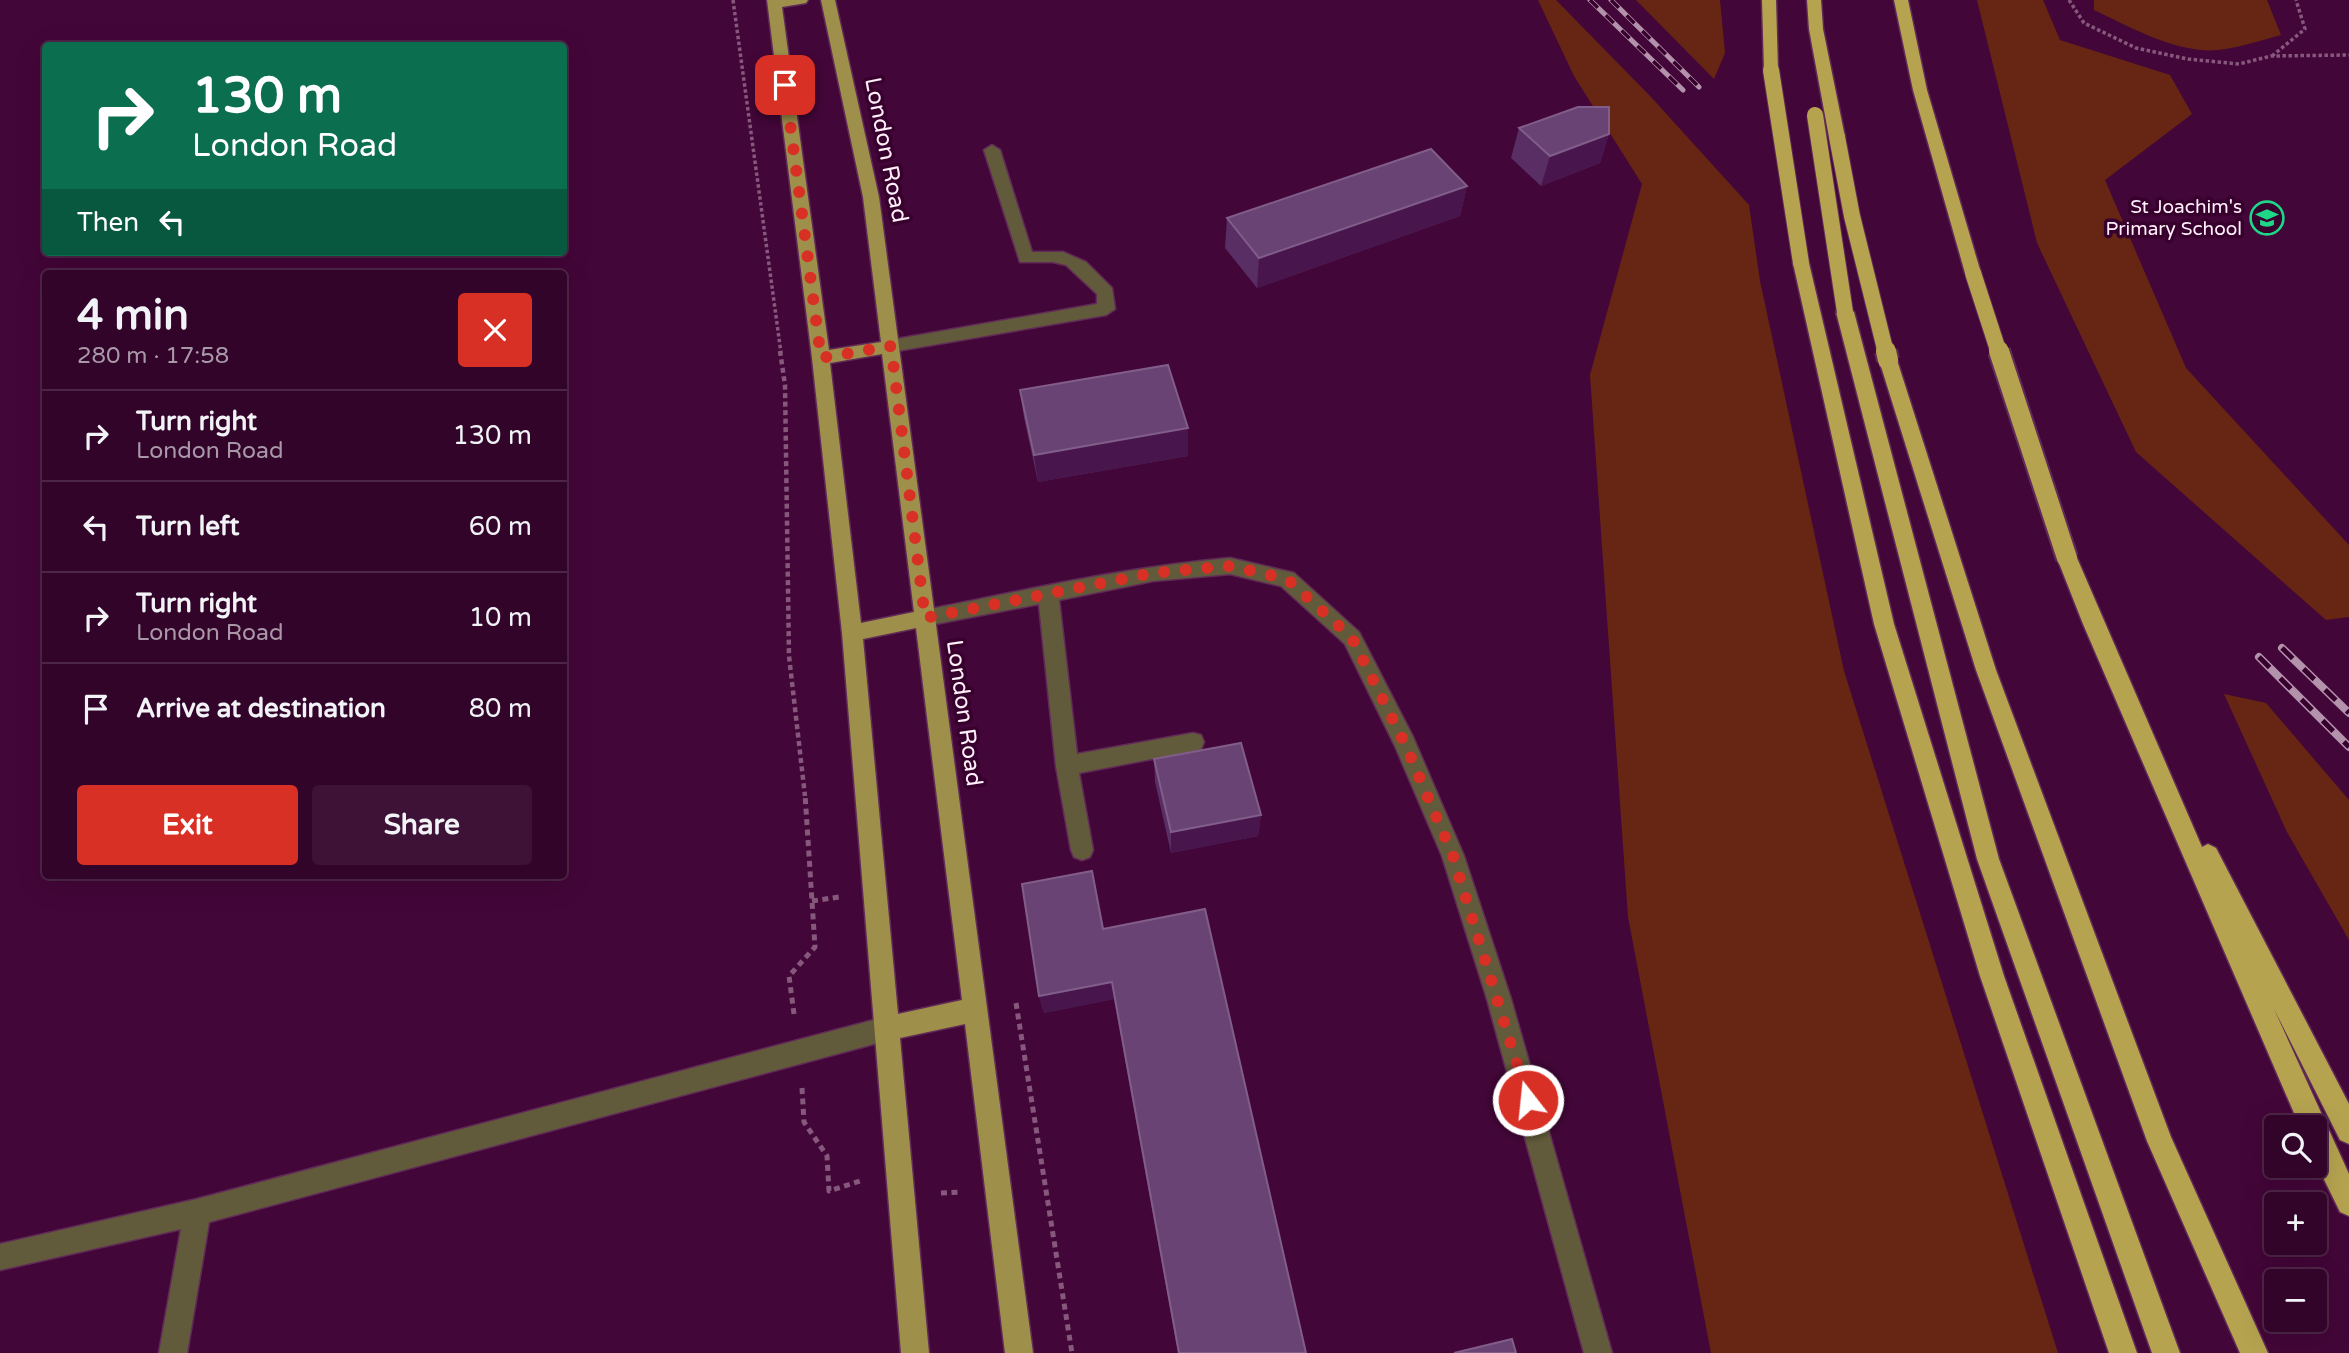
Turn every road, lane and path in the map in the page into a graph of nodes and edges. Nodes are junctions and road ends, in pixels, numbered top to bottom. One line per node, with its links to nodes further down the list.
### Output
1 (733, 0): 22 (path)
2 (801, 0): 9 (main road)
3 (828, 0): 14 (main road, London Road)
4 (1769, 0): 36 (highway, bridge)
5 (1814, 0): 10 (highway)
6 (1901, 0): 18 (highway, bridge)
7 (2069, 0): 12 (path)
8 (2296, 0): 12 (path)
9 (774, 2): 15 (main road)
10 (1816, 29): 37 (highway, bridge); 38 (highway, bridge)
11 (2349, 55): 12 (path)
12 (2271, 56)
13 (992, 150): 14 (lane)
14 (891, 346): 15 (main road); 17 (main road, London Road)
15 (821, 358): 19 (main road)
16 (1048, 592): 17 (lane); 21 (lane); 35 (lane)
17 (925, 618): 19 (main road); 24 (main road, London Road)
18 (2093, 624): 26 (highway); 27 (highway)
19 (852, 633): 25 (main road)
20 (1193, 742): 21 (lane)
21 (1067, 766): 23 (lane)
22 (809, 830)
23 (1082, 850)
24 (976, 1009): 25 (main road); 34 (main road, London Road)
25 (885, 1029): 30 (lane); 33 (main road)
26 (2308, 1115)
27 (2349, 1131)
28 (2327, 1157): 29 (highway)
29 (2349, 1203)
30 (197, 1212): 31 (lane); 32 (lane)
31 (0, 1257)
32 (173, 1353)
33 (915, 1353)
34 (1020, 1353)
35 (1598, 1353)
36 (2123, 1353)
37 (2165, 1353)
38 (2254, 1353)

